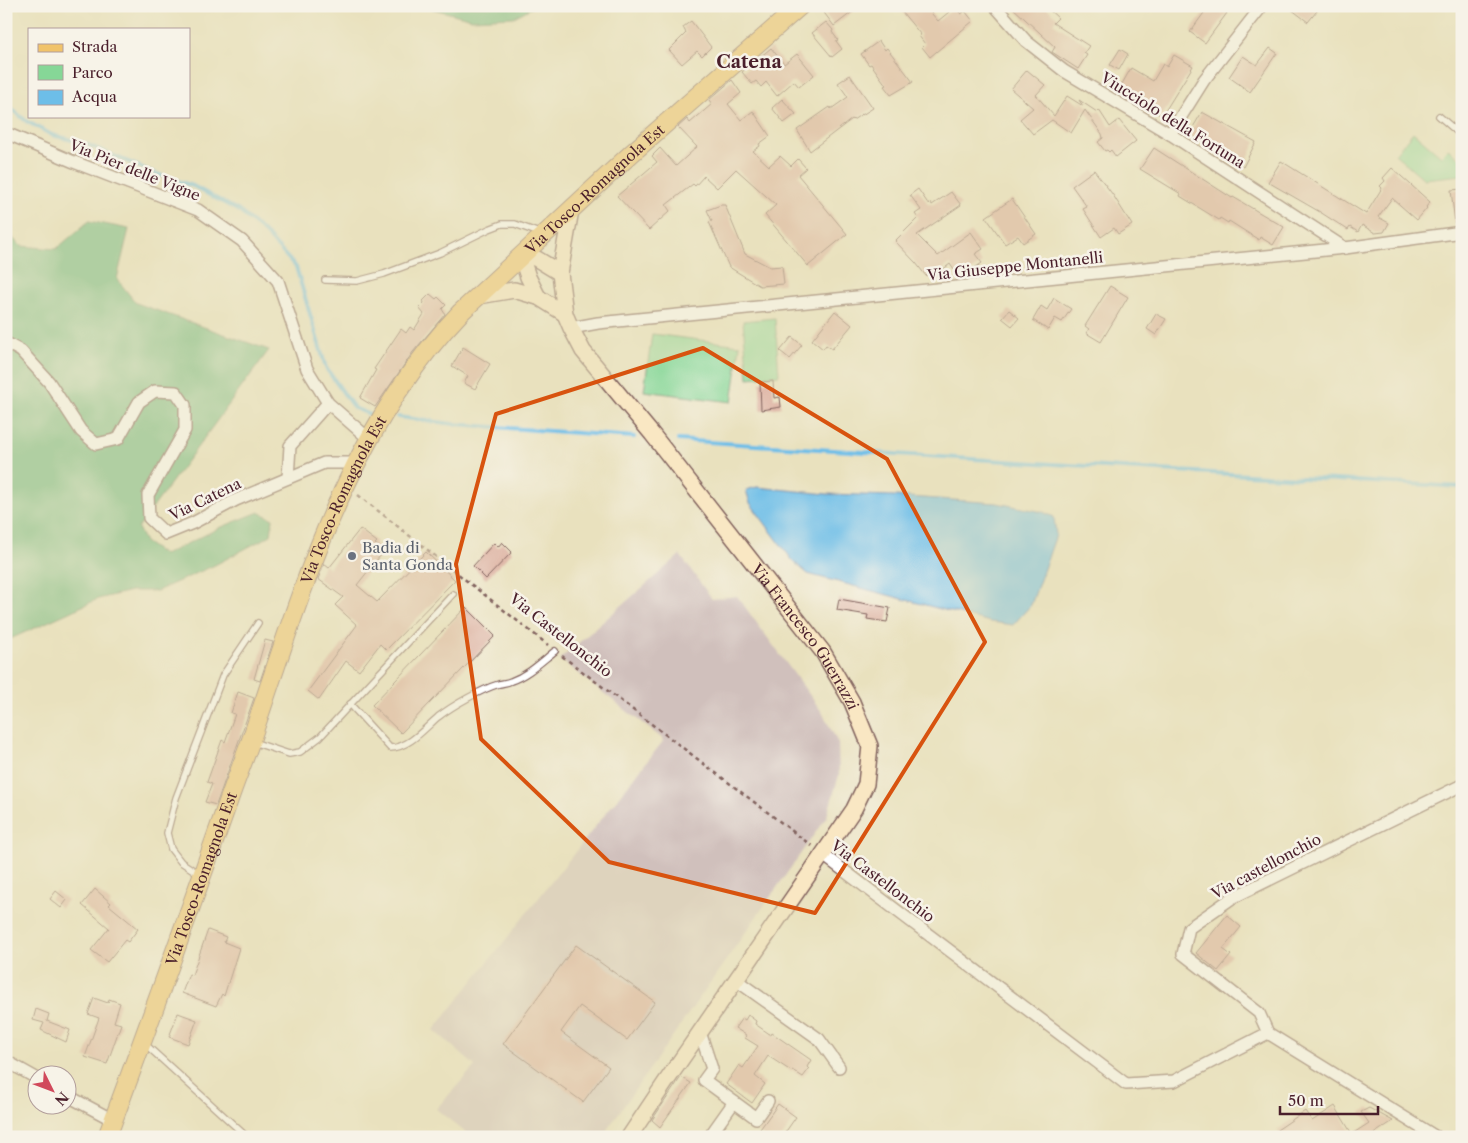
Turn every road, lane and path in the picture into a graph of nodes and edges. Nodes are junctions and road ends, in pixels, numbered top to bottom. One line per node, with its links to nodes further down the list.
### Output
1 (800, 6): 8 (main road, Via Tosco-Romagnola Est)
2 (994, 6): 6 (street, Viucciolo della Fortuna)
3 (1262, 6): 6 (street)
4 (1439, 116): 7 (lane)
5 (6, 133): 19 (street, Via Pier delle Vigne)
6 (1170, 134): 11 (street, Viucciolo della Fortuna)
7 (1462, 136)
8 (571, 210): 10 (main road, Via Tosco-Romagnola Est); 13 (main road, Via Francesco Guerrazzi)
9 (1462, 232): 11 (street, Via Giuseppe Montanelli)
10 (544, 235): 12 (main road, Via Tosco-Romagnola Est); 14 (lane)
11 (1345, 248): 17 (street, Via Giuseppe Montanelli)
12 (523, 255): 13 (main road); 15 (main road, Via Tosco-Romagnola Est); 16 (main road)
13 (560, 273): 17 (main road, Via Francesco Guerrazzi)
14 (325, 280)
15 (479, 296): 16 (main road, Via Francesco Guerrazzi); 20 (main road, Via Tosco-Romagnola Est)
16 (538, 296): 17 (main road, Via Francesco Guerrazzi)
17 (568, 321): 30 (main road, Via Francesco Guerrazzi)
18 (6, 343): 22 (street, Via Catena)
19 (328, 403): 20 (street, Via Pier delle Vigne); 22 (street)
20 (369, 439): 21 (main road, Via Tosco-Romagnola Est)
21 (356, 463): 22 (street, Via Catena); 23 (main road, Via Tosco-Romagnola Est)
22 (288, 478)
23 (346, 484): 26 (path, Via Castellonchio); 28 (main road, Via Tosco-Romagnola Est)
24 (453, 594): 27 (lane)
25 (258, 623): 31 (lane)
26 (555, 651): 27 (lane); 30 (path, Via Castellonchio)
27 (350, 704): 28 (lane)
28 (250, 742): 31 (main road, Via Tosco-Romagnola Est)
29 (1462, 785): 34 (street, Via castellonchio)
30 (822, 854): 32 (main road, Via Francesco Guerrazzi); 34 (street, Via Castellonchio)
31 (202, 877): 35 (main road, Via Tosco-Romagnola Est)
32 (736, 980): 33 (main road, Via Francesco Guerrazzi); 37 (street)
33 (700, 1032): 40 (street); 45 (main road, Via Francesco Guerrazzi)
34 (1268, 1033): 46 (street)
35 (142, 1041): 42 (main road, Via Tosco-Romagnola Est); 44 (lane)
36 (6, 1061): 38 (street)
37 (839, 1067)
38 (28, 1073)
39 (768, 1100): 40 (street)
40 (734, 1102): 43 (street)
41 (78, 1104): 42 (street)
42 (110, 1128)
43 (712, 1132)
44 (247, 1137)
45 (629, 1137)
46 (1436, 1137)

